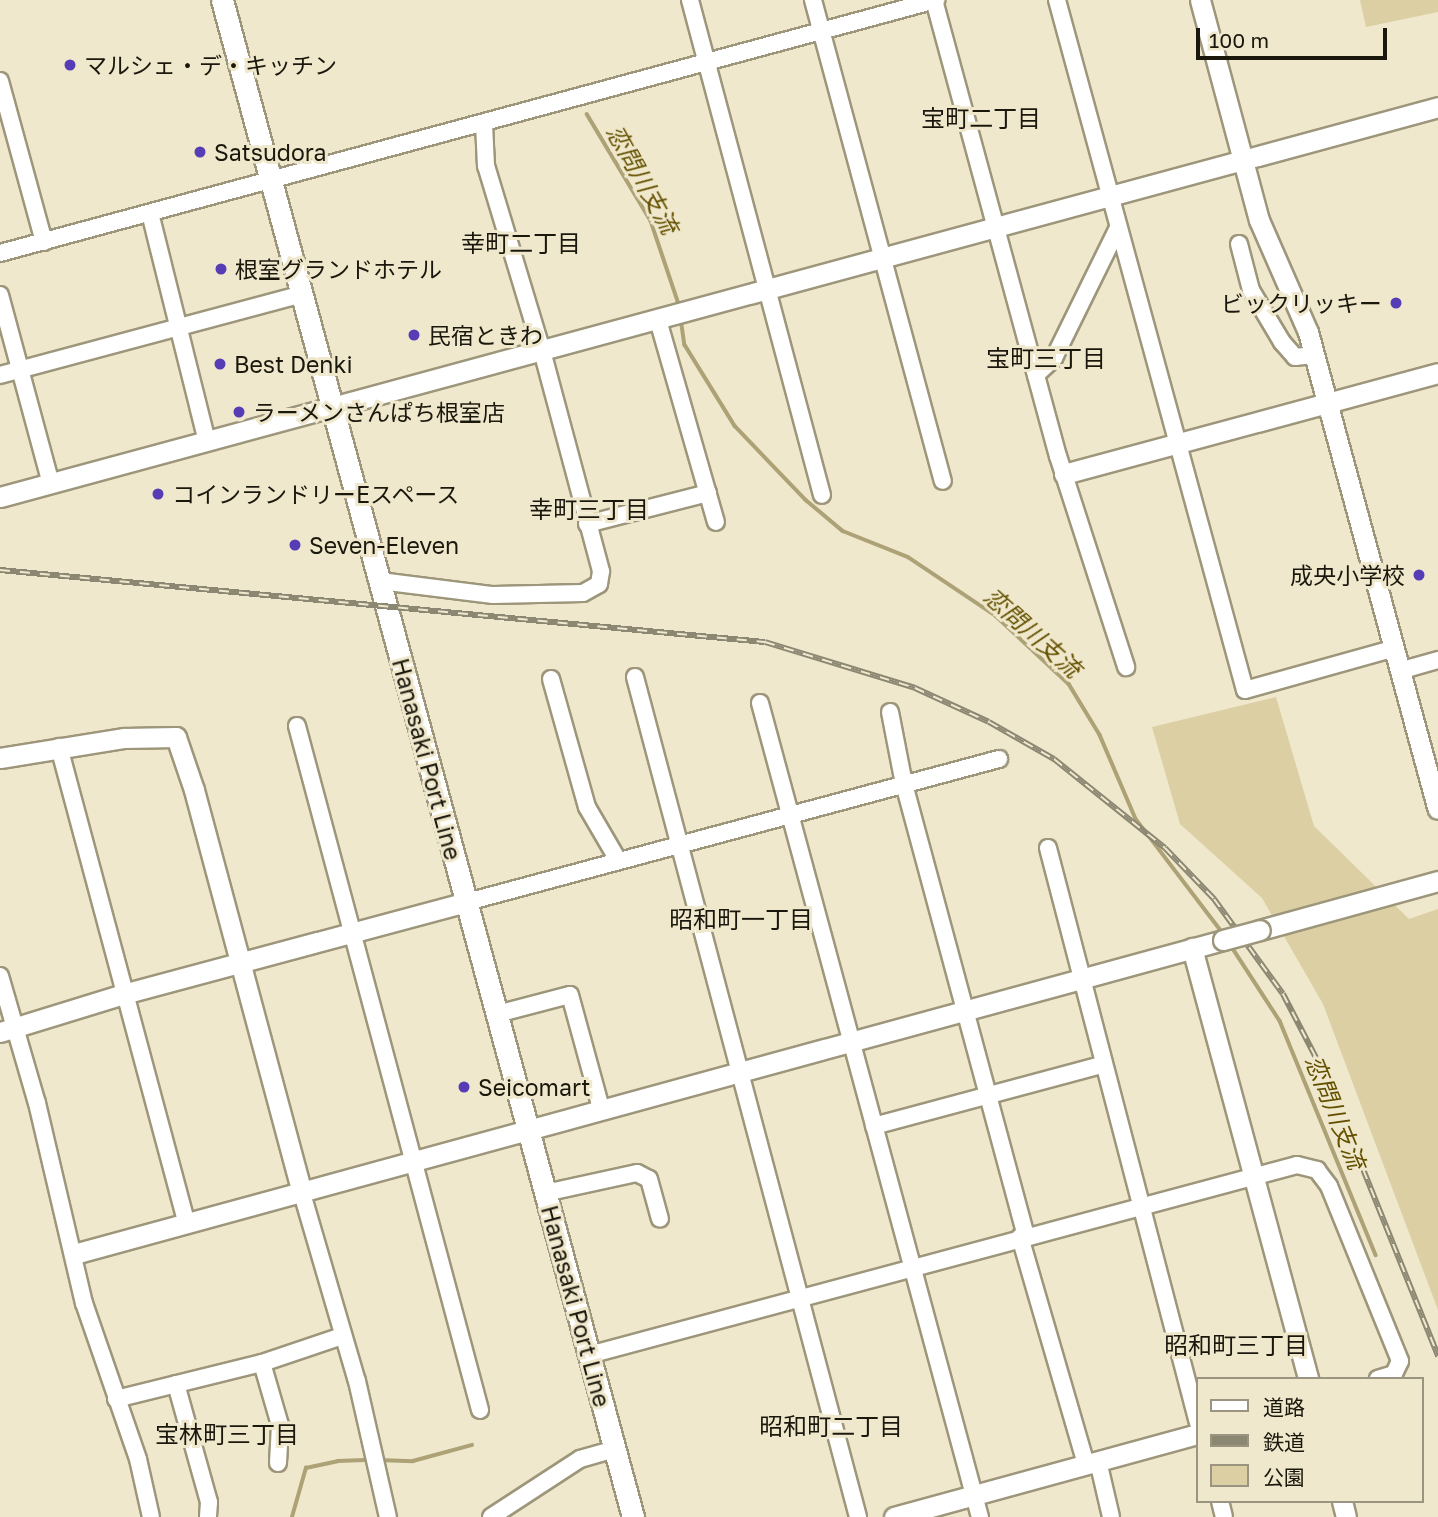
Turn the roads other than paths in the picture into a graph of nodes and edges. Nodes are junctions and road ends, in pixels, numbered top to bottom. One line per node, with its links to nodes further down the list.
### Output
1 (222, 0): 13 (main road, Hanasaki Port Line)
2 (690, 0): 8 (street)
3 (813, 0): 7 (street)
4 (935, 0): 7 (street); 16 (street)
5 (1057, 0): 14 (street)
6 (1200, 0): 12 (street)
7 (821, 31): 8 (street); 21 (street)
8 (707, 62): 11 (street); 22 (street)
9 (0, 81): 18 (street)
10 (1438, 107): 12 (street)
11 (484, 123): 13 (street); 27 (street)
12 (1244, 160): 14 (street); 28 (street)
13 (271, 181): 15 (street); 23 (main road, Hanasaki Port Line)
14 (1109, 197): 16 (street); 17 (street)
15 (150, 214): 18 (street); 26 (street)
16 (996, 228): 21 (street); 32 (street)
17 (1118, 228): 32 (street); 36 (street)
18 (44, 242): 20 (street)
19 (1239, 244): 28 (street)
20 (0, 253)
21 (883, 258): 22 (street); 38 (street)
22 (767, 289): 25 (street); 41 (street)
23 (302, 294): 26 (street); 34 (main road, Hanasaki Port Line)
24 (0, 295): 29 (street)
25 (657, 320): 27 (street); 40 (street)
26 (175, 326): 29 (street); 35 (street)
27 (542, 351): 34 (street); 44 (street)
28 (1315, 355): 33 (street)
29 (20, 369): 31 (street); 39 (street)
30 (1438, 373): 33 (street)
31 (0, 375)
32 (1037, 375): 37 (street)
33 (1328, 402): 36 (street); 46 (street)
34 (333, 407): 35 (street); 45 (main road, Hanasaki Port Line)
35 (207, 442): 39 (street)
36 (1178, 444): 37 (street); 46 (street)
37 (1064, 474): 48 (street)
38 (943, 481)
39 (51, 484): 42 (street)
40 (708, 493): 43 (street); 44 (street)
41 (822, 495)
42 (0, 497)
43 (716, 522)
44 (587, 524): 45 (street)
45 (380, 581): 65 (main road, Hanasaki Port Line)
46 (1392, 649): 49 (street)
47 (1438, 660): 49 (street)
48 (1126, 667)
49 (1399, 671): 59 (street)
50 (635, 677): 61 (street)
51 (551, 679): 63 (street)
52 (760, 703): 60 (street)
53 (890, 712): 58 (street)
54 (297, 726): 66 (street)
55 (59, 747): 56 (street); 68 (street); 71 (street)
56 (0, 758)
57 (999, 759): 58 (street)
58 (904, 783): 60 (street); 72 (street)
59 (1438, 809)
60 (789, 814): 61 (street); 75 (street)
61 (677, 844): 63 (street); 77 (street)
62 (1048, 848): 70 (street)
63 (618, 860): 65 (street)
64 (1438, 881): 67 (street, bridge)
65 (467, 902): 66 (street); 73 (main road, Hanasaki Port Line)
66 (352, 933): 68 (street); 82 (street)
67 (1192, 948): 70 (street); 83 (street)
68 (241, 962): 71 (street); 84 (street)
69 (0, 976): 74 (street)
70 (1080, 978): 72 (street); 76 (street)
71 (127, 993): 74 (street); 88 (street)
72 (965, 1010): 75 (street); 78 (street)
73 (497, 1014): 79 (street); 81 (main road, Hanasaki Port Line)
74 (7, 1030): 90 (street)
75 (852, 1040): 77 (street); 80 (street)
76 (1102, 1065): 78 (street); 86 (street)
77 (738, 1071): 79 (street); 92 (street)
78 (988, 1096): 80 (street); 89 (street)
79 (601, 1108): 81 (street)
80 (874, 1126): 91 (street)
81 (528, 1128): 82 (street); 85 (main road, Hanasaki Port Line)
82 (416, 1160): 84 (street); 100 (street)
83 (1253, 1174): 86 (street); 96 (street); 97 (street)
84 (301, 1191): 88 (street); 93 (street)
85 (545, 1193): 87 (street); 94 (main road, Hanasaki Port Line)
86 (1140, 1204): 89 (street); 101 (street)
87 (660, 1219)
88 (186, 1220): 90 (street)
89 (1023, 1236): 91 (street); 104 (street)
90 (74, 1254): 99 (street)
91 (913, 1266): 92 (street); 106 (street)
92 (798, 1301): 94 (street); 112 (street)
93 (342, 1336): 95 (street); 110 (street)
94 (589, 1355): 103 (main road, Hanasaki Port Line)
95 (262, 1363): 98 (street); 105 (street)
96 (1307, 1377)
97 (1384, 1377)
98 (176, 1384): 99 (street); 109 (street)
99 (116, 1399): 108 (street)
100 (480, 1410)
101 (1196, 1415)
102 (1196, 1435): 104 (street)
103 (614, 1449): 107 (street); 111 (main road, Hanasaki Port Line)
104 (1092, 1462): 106 (street); 115 (street)
105 (278, 1463)
106 (974, 1494): 113 (street); 114 (street)
107 (501, 1515)
108 (151, 1517)
109 (208, 1517)
110 (388, 1517)
111 (633, 1517)
112 (858, 1517)
113 (894, 1517)
114 (981, 1517)
115 (1111, 1517)

